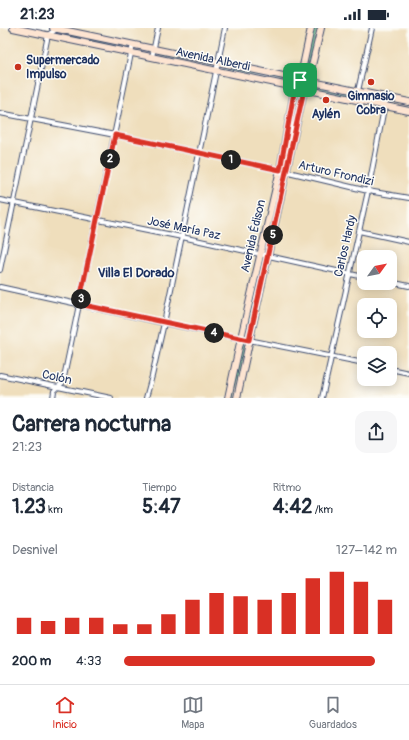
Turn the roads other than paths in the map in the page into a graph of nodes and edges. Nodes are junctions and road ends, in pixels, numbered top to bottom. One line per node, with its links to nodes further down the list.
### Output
1 (13, 28): 8 (main road, Avenida Alberdi)
2 (57, 28): 8 (street); 9 (main road, Avenida Alberdi)
3 (158, 28): 10 (street)
4 (225, 28): 13 (street)
5 (311, 28): 15 (main road)
6 (321, 28): 16 (main road, Avenida Édison)
7 (372, 28): 19 (street)
8 (48, 35): 11 (main road, Avenida Alberdi); 25 (street)
9 (133, 44): 10 (main road, Avenida Alberdi); 11 (street)
10 (154, 48): 12 (street); 13 (main road, Avenida Alberdi)
11 (131, 53): 12 (main road, Avenida Alberdi); 26 (street)
12 (152, 57): 14 (main road, Avenida Alberdi)
13 (217, 62): 14 (street); 15 (main road, Avenida Alberdi)
14 (216, 71): 17 (main road, Avenida Alberdi); 27 (street)
15 (300, 80): 16 (main road, Avenida Alberdi); 17 (main road, Avenida Édison)
16 (308, 82): 18 (main road, Avenida Édison); 19 (main road, Avenida Alberdi)
17 (295, 87): 18 (main road, Avenida Alberdi); 28 (main road, Avenida Édison)
18 (304, 90): 22 (main road, Avenida Alberdi); 28 (main road, Avenida Édison)
19 (358, 91): 20 (main road, Avenida Alberdi)
20 (386, 98): 21 (main road, Avenida Alberdi); 22 (street, Carlos Hardy)
21 (409, 102)
22 (384, 106): 23 (main road, Avenida Alberdi); 29 (street, Carlos Hardy)
23 (409, 111)
24 (0, 113): 25 (street, Arturo Frondizi)
25 (32, 120): 26 (street, Arturo Frondizi); 32 (street)
26 (115, 135): 27 (street, Arturo Frondizi); 33 (street)
27 (199, 154): 28 (street, Arturo Frondizi); 35 (street)
28 (283, 171): 29 (street, Arturo Frondizi); 37 (main road, Avenida Édison); 38 (main road, Avenida Édison)
29 (368, 190): 30 (street, Arturo Frondizi); 34 (street, Carlos Hardy)
30 (409, 198)
31 (0, 200): 32 (street, José María Paz)
32 (14, 203): 33 (street, José María Paz); 39 (street)
33 (97, 220): 35 (street, José María Paz); 45 (street)
34 (359, 231): 36 (street); 40 (street, Carlos Hardy)
35 (182, 237): 37 (street, José María Paz); 46 (street)
36 (409, 242)
37 (260, 255): 38 (street, José María Paz); 47 (main road, Avenida Édison)
38 (268, 257): 40 (street, José María Paz); 48 (main road, Avenida Édison)
39 (0, 270)
40 (349, 274): 41 (street, José María Paz); 49 (street, Carlos Hardy)
41 (357, 276)
42 (397, 283): 43 (street)
43 (409, 286)
44 (0, 287): 45 (street)
45 (79, 304): 46 (street); 54 (street)
46 (164, 323): 47 (street); 57 (street)
47 (241, 338): 48 (street); 58 (main road, Avenida Édison)
48 (249, 340): 49 (street); 59 (main road, Avenida Édison)
49 (330, 356): 50 (street); 60 (street, Carlos Hardy)
50 (357, 362)
51 (397, 370): 52 (street)
52 (409, 373)
53 (0, 375): 54 (street, Colón)
54 (58, 387): 55 (street); 56 (street, Colón)
55 (52, 398)
56 (111, 398)
57 (146, 398)
58 (228, 398)
59 (237, 398)
60 (322, 398)

